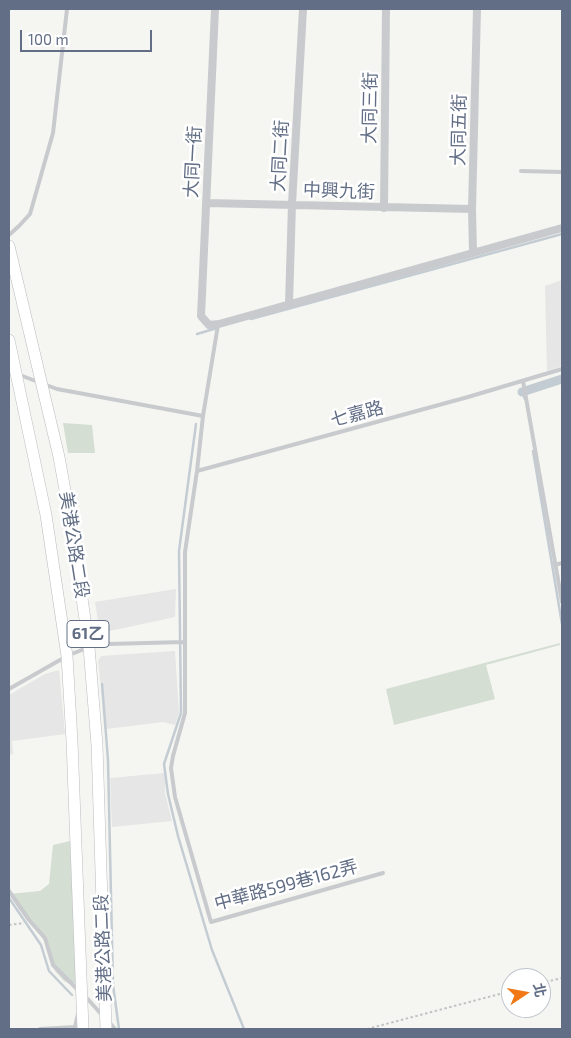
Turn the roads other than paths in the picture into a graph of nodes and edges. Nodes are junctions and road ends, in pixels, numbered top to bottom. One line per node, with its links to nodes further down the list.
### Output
1 (67, 9): 13 (lane)
2 (215, 9): 8 (street, 大同一街)
3 (303, 9): 9 (street, 大同二街)
4 (386, 9): 10 (street, 大同三街)
5 (477, 9): 11 (street, 大同五街)
6 (521, 171): 7 (lane)
7 (562, 172)
8 (206, 203): 9 (street, 中興九街); 17 (street, 大同一街)
9 (292, 204): 10 (street, 中興九街); 16 (street, 大同二街)
10 (384, 208): 11 (street, 中興九街)
11 (472, 210): 15 (street, 大同五街)
12 (562, 228): 15 (street)
13 (9, 235)
14 (9, 246): 22 (main road, 美港公路二段 / 61乙)
15 (473, 252): 16 (street)
16 (289, 304): 17 (street)
17 (219, 324): 23 (lane)
18 (9, 340): 20 (main road, 美港公路二段 / 61乙)
19 (562, 369): 21 (lane, 七嘉路)
20 (13, 374): 22 (lane); 30 (main road, 美港公路二段 / 61乙)
21 (524, 380): 24 (lane, 七嘉路); 26 (lane)
22 (42, 383): 23 (lane); 29 (main road, 美港公路二段 / 61乙)
23 (203, 416): 24 (lane)
24 (198, 471): 28 (lane)
25 (562, 563): 26 (lane)
26 (555, 565): 27 (lane)
27 (562, 602)
28 (184, 642): 29 (lane); 32 (lane, 中華路599巷162弄)
29 (90, 646): 30 (lane); 35 (main road, 美港公路二段 / 61乙)
30 (67, 656): 31 (lane); 34 (main road, 美港公路二段 / 61乙)
31 (9, 689)
32 (383, 873)
33 (9, 891): 34 (lane)
34 (82, 992): 35 (lane); 36 (lane); 37 (main road, 美港公路二段 / 61乙)
35 (106, 1024): 38 (lane)
36 (40, 1029)
37 (83, 1029)
38 (115, 1029)

